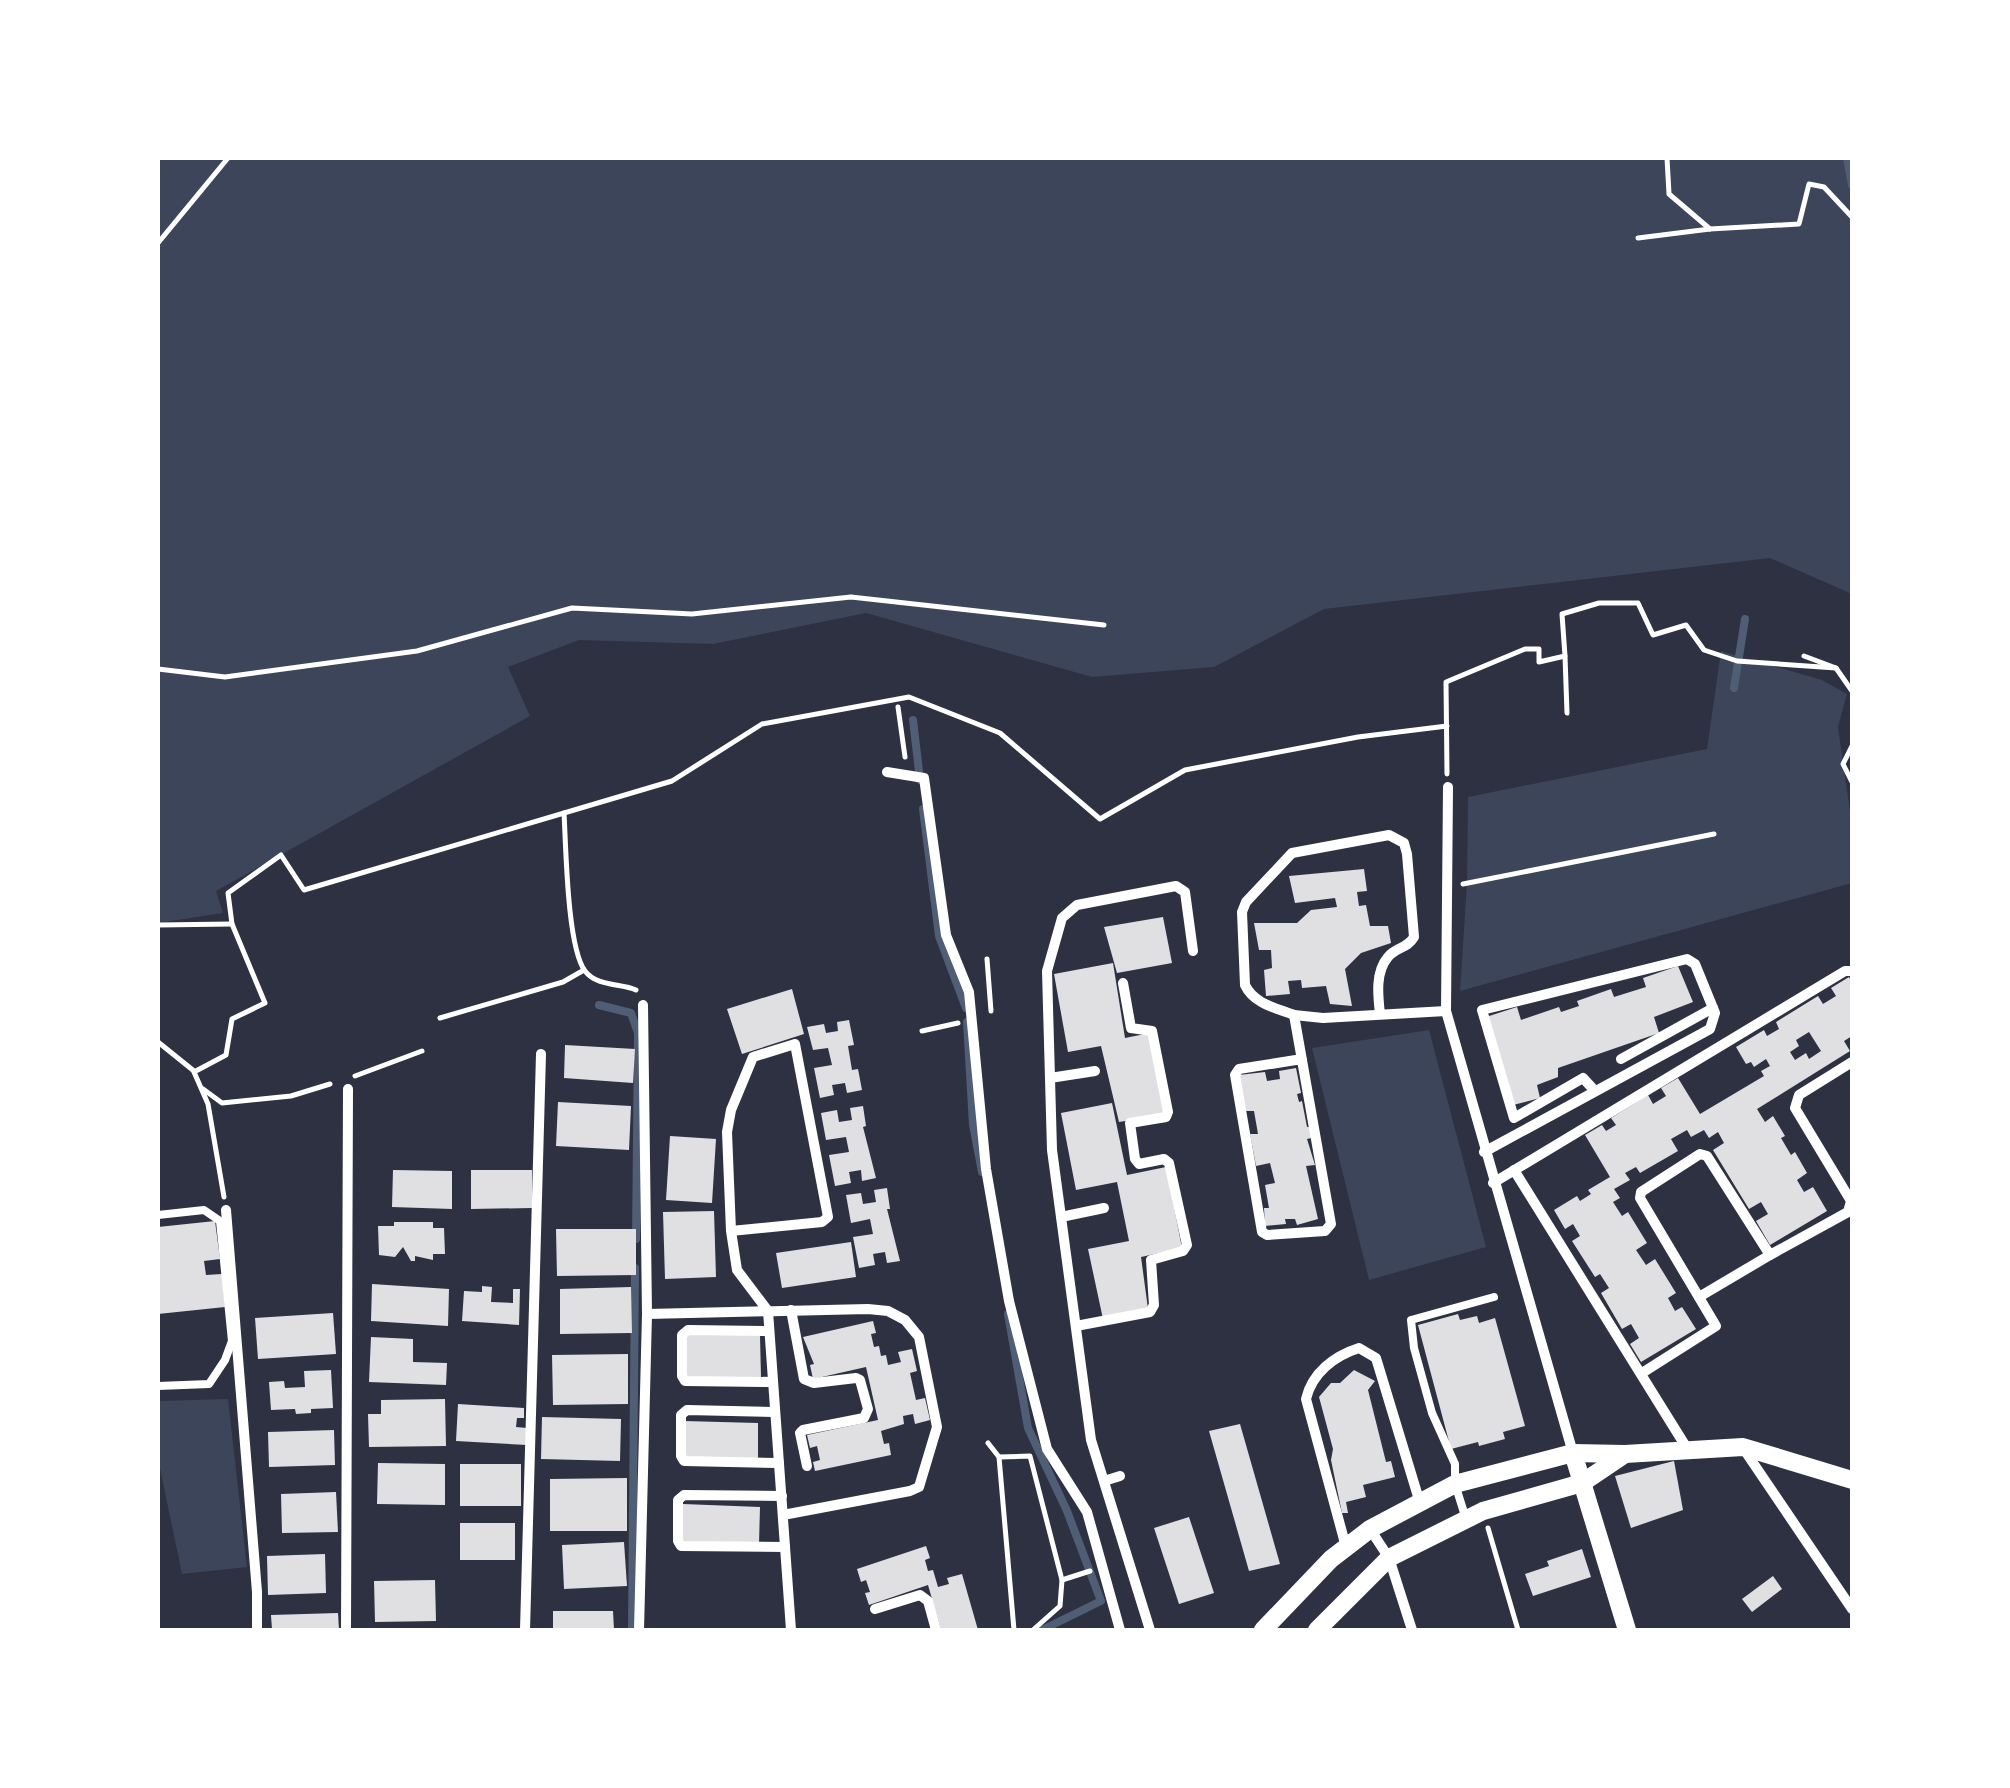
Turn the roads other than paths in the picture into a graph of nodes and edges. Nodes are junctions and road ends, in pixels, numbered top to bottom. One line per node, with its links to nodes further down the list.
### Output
1 (887, 772): 66 (street)
2 (1448, 787): 8 (street)
3 (1193, 951): 16 (street)
4 (1852, 971): 20 (street)
5 (1123, 983): 33 (street)
6 (642, 1004): 32 (street)
7 (1713, 1008): 13 (street); 18 (street); 18 (street)
8 (1446, 1012): 9 (street); 19 (street)
9 (1380, 1014): 10 (street); 10 (street)
10 (1294, 1016): 12 (street)
11 (541, 1054): 62 (street)
12 (1302, 1059): 12 (street)
13 (1621, 1059)
14 (1852, 1062): 27 (street)
15 (1095, 1071): 16 (street)
16 (1050, 1078): 25 (street)
17 (348, 1089): 61 (street)
18 (1596, 1091): 19 (street)
19 (1484, 1152): 21 (street)
20 (1514, 1170): 21 (street); 35 (street)
21 (1493, 1183): 41 (street)
22 (1104, 1208): 25 (street)
23 (226, 1210): 60 (street)
24 (158, 1215): 37 (lane)
25 (1061, 1217): 33 (street)
26 (731, 1231): 26 (street); 31 (street)
27 (1770, 1256): 29 (street); 29 (street)
28 (1494, 1298): 48 (lane)
29 (1700, 1298): 35 (street)
30 (791, 1310): 31 (street); 44 (street); 52 (street)
31 (768, 1311): 32 (street); 34 (street)
32 (647, 1314): 63 (street)
33 (1076, 1326): 47 (street)
34 (769, 1331): 36 (street); 36 (street)
35 (1642, 1373): 40 (street)
36 (773, 1382): 38 (street)
37 (158, 1386)
38 (775, 1412): 43 (street); 43 (street)
39 (1742, 1447): 40 (street); 46 (street); 59 (street)
40 (1688, 1450): 42 (street)
41 (1573, 1453): 42 (street); 48 (street); 49 (street)
42 (1625, 1454): 49 (street)
43 (779, 1464): 50 (street)
44 (807, 1466)
45 (1120, 1476): 47 (street)
46 (1852, 1480)
47 (1104, 1481): 67 (street)
48 (1455, 1484): 51 (street); 53 (lane)
49 (1582, 1484): 53 (street); 71 (street)
50 (782, 1496): 52 (street); 55 (street)
51 (1420, 1502): 54 (street); 56 (street)
52 (783, 1515): 55 (street)
53 (1474, 1515): 57 (street)
54 (1370, 1529): 56 (street); 57 (street)
55 (785, 1547): 64 (street)
56 (1346, 1547): 68 (street)
57 (1388, 1558): 69 (street); 70 (street)
58 (874, 1609): 65 (street)
59 (1852, 1609)
60 (257, 1630)
61 (346, 1630)
62 (525, 1630)
63 (640, 1630)
64 (791, 1630)
65 (936, 1630)
66 (1120, 1630)
67 (1150, 1630)
68 (1263, 1630)
69 (1317, 1630)
70 (1412, 1630)
71 (1627, 1630)

